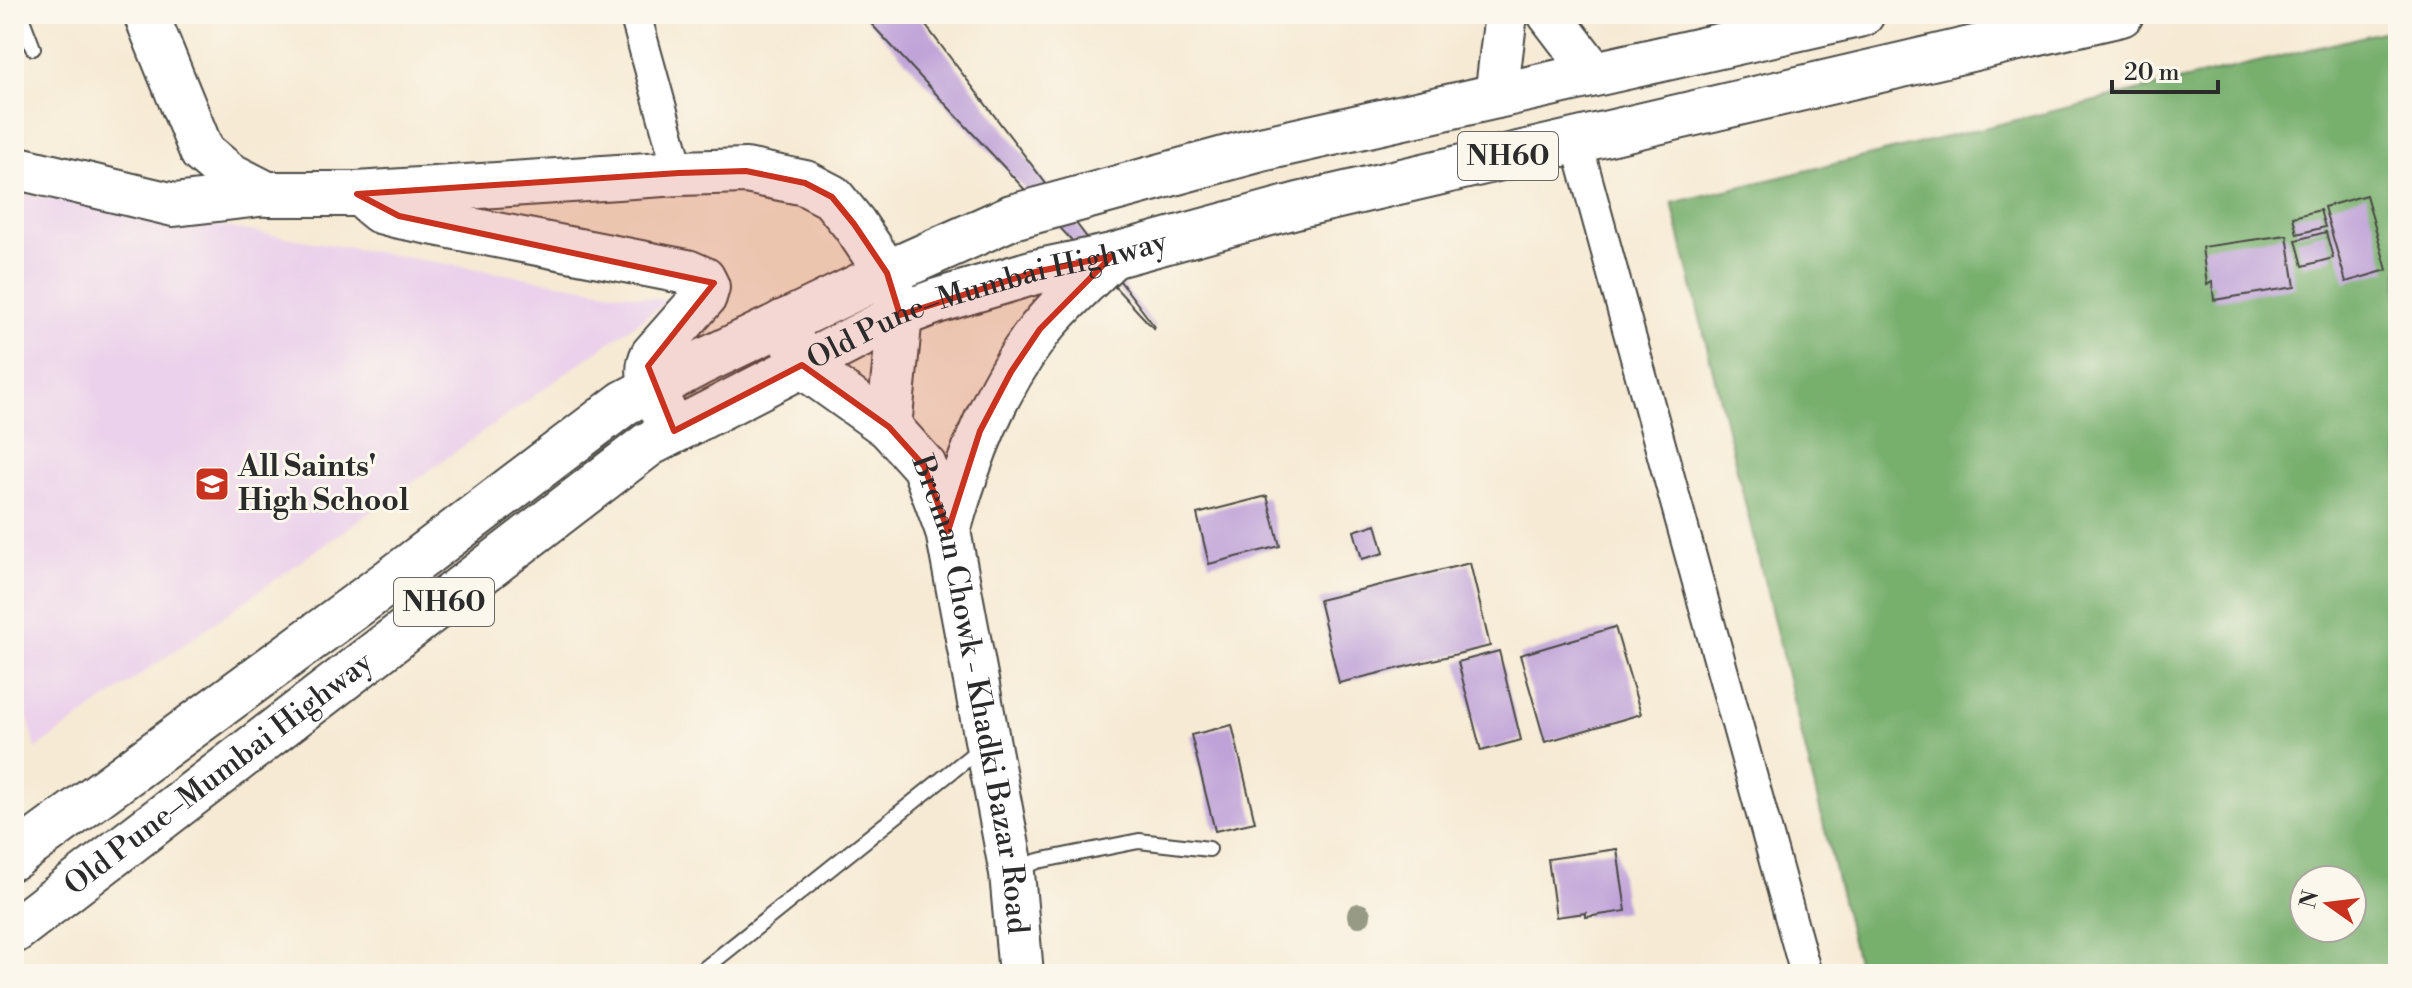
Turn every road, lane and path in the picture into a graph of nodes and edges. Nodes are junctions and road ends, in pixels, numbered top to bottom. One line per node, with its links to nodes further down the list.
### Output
1 (20, 14): 8 (lane)
2 (146, 14): 14 (main road)
3 (635, 14): 13 (street)
4 (1506, 14): 10 (main road)
5 (1549, 14): 9 (main road)
6 (1862, 14): 9 (main road, Old Pune–Mumbai Highway / NH60)
7 (2121, 14): 11 (main road, Old Pune–Mumbai Highway / NH60)
8 (33, 48)
9 (1594, 73): 10 (main road, Old Pune–Mumbai Highway / NH60)
10 (1496, 97): 17 (main road, Old Pune–Mumbai Highway / NH60)
11 (1576, 140): 16 (main road, Old Pune–Mumbai Highway / NH60); 32 (street)
12 (14, 167): 14 (main road, Breman Chowk - Khadki Bazar Road)
13 (679, 173): 15 (main road, Breman Chowk - Khadki Bazar Road); 17 (main road, Breman Chowk - Khadki Bazar Road)
14 (267, 194): 15 (main road, Breman Chowk - Khadki Bazar Road)
15 (357, 194): 21 (main road)
16 (1112, 256): 18 (main road, Old Pune–Mumbai Highway / NH60); 24 (main road)
17 (887, 273): 18 (main road, Breman Chowk - Khadki Bazar Road); 19 (main road, Old Pune–Mumbai Highway / NH60)
18 (900, 315): 20 (main road, Old Pune–Mumbai Highway / NH60); 22 (main road, Breman Chowk - Khadki Bazar Road)
19 (784, 322): 20 (main road); 21 (main road, Old Pune–Mumbai Highway / NH60)
20 (802, 365): 22 (main road, Breman Chowk - Khadki Bazar Road); 23 (main road, Old Pune–Mumbai Highway / NH60)
21 (653, 388): 23 (main road); 27 (main road, Old Pune–Mumbai Highway / NH60)
22 (889, 427): 24 (main road, Breman Chowk - Khadki Bazar Road)
23 (674, 431): 29 (main road, Old Pune–Mumbai Highway / NH60)
24 (948, 531): 25 (main road, Breman Chowk - Khadki Bazar Road)
25 (987, 743): 28 (main road, Breman Chowk - Khadki Bazar Road); 30 (lane)
26 (1209, 849): 28 (lane)
27 (14, 857)
28 (1012, 871): 31 (main road, Breman Chowk - Khadki Bazar Road)
29 (14, 931)
30 (698, 974)
31 (1021, 974)
32 (1806, 974)

